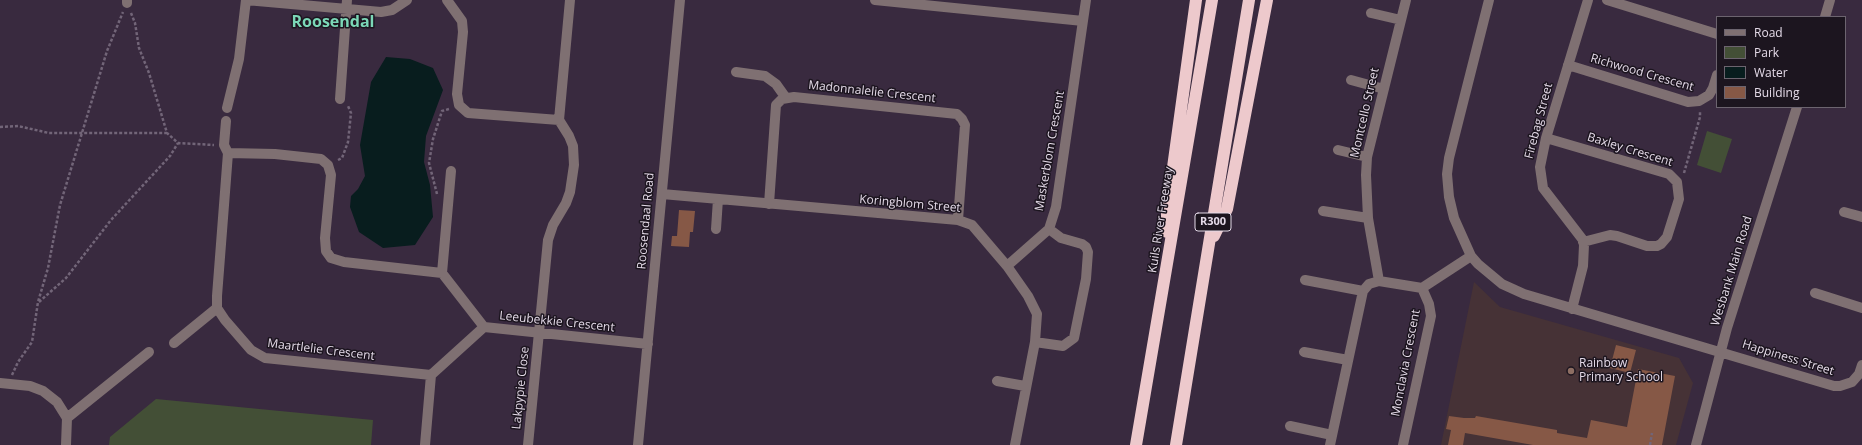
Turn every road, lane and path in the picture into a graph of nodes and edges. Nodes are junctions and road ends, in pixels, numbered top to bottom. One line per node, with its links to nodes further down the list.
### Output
1 (246, 0): 18 (street); 33 (street)
2 (406, 0): 18 (street)
3 (447, 0): 32 (street)
4 (570, 0): 35 (street)
5 (680, 0): 48 (street, Roosendaal Road)
6 (875, 0): 22 (street)
7 (1086, 0): 22 (street, Maskerblom Crescent)
8 (1196, 0): 65 (highway)
9 (1212, 0): 65 (highway, Kuils River Freeway)
10 (1250, 0): 60 (highway, R300)
11 (1267, 0): 60 (highway)
12 (1406, 0): 21 (street, Montcello Street)
13 (1489, 0): 61 (street)
14 (1588, 0): 24 (street, Firebag Street)
15 (1608, 0): 23 (street)
16 (1830, 0): 20 (street)
17 (127, 1): 38 (path); 39 (path)
18 (347, 4): 30 (street)
19 (1371, 12): 21 (street)
20 (1825, 16)
21 (1401, 20): 28 (street, Montcello Street)
22 (1083, 22): 58 (street, Maskerblom Crescent)
23 (1716, 34)
24 (1568, 65): 31 (street, Richwood Crescent); 40 (street, Firebag Street)
25 (736, 72): 29 (street)
26 (1716, 78): 31 (street, Richwood Crescent)
27 (1351, 80): 28 (street)
28 (1384, 89): 44 (street, Montcello Street)
29 (786, 98): 50 (street); 56 (street, Madonnalelie Crescent)
30 (340, 99): 45 (path)
31 (1699, 102): 47 (path)
32 (459, 105): 35 (street); 53 (path)
33 (227, 108)
34 (1797, 108): 81 (street, Wesbank Main Road)
35 (559, 120): 75 (street, Lakpypie Close)
36 (226, 121): 42 (street)
37 (0, 127): 39 (path)
38 (167, 133): 39 (path); 41 (path)
39 (82, 134): 70 (path)
40 (1546, 138): 47 (street, Baxley Crescent); 59 (street, Firebag Street)
41 (178, 143): 42 (path); 70 (path)
42 (226, 149): 45 (street); 71 (street)
43 (1338, 150): 44 (street)
44 (1367, 157): 55 (street, Montcello Street)
45 (328, 165): 63 (street)
46 (451, 171): 53 (street)
47 (1676, 180): 59 (street, Baxley Crescent)
48 (662, 194): 49 (street, Koringblom Street); 78 (street, Roosendaal Road)
49 (718, 199): 50 (street, Koringblom Street); 57 (street)
50 (769, 204): 56 (street, Koringblom Street)
51 (1323, 211): 55 (street)
52 (1844, 212): 54 (street)
53 (447, 216): 63 (street)
54 (1862, 217)
55 (1368, 218): 66 (street, Montcello Street)
56 (958, 220): 62 (street, Koringblom Street)
57 (716, 229)
58 (1049, 229): 62 (street, Maskerblom Crescent); 76 (street)
59 (1583, 242): 73 (street)
60 (1208, 250): 99 (highway, R300)
61 (1471, 256): 67 (street); 73 (street, Happiness Street)
62 (1007, 266): 76 (street, Koringblom Street)
63 (442, 273): 74 (street)
64 (1305, 280): 68 (street)
65 (1165, 281): 98 (highway, Kuils River Freeway)
66 (1379, 281): 67 (street); 68 (street)
67 (1422, 288): 100 (street, Monclavia Crescent)
68 (1363, 291): 82 (street)
69 (1815, 293): 72 (street)
70 (38, 302): 87 (path)
71 (218, 308): 77 (street); 84 (street, Maartlelie Crescent)
72 (1862, 308)
73 (1572, 309): 81 (street, Happiness Street)
74 (484, 327): 75 (street, Leeubekkie Crescent); 84 (street, Leeubekkie Crescent)
75 (539, 333): 78 (street, Leeubekkie Crescent); 95 (street, Lakpypie Close)
76 (1034, 342): 88 (street, Koringblom Street)
77 (174, 343)
78 (648, 344): 96 (street, Roosendaal Road)
79 (149, 352): 89 (street)
80 (1304, 352): 82 (street)
81 (1720, 352): 83 (street, Happiness Street); 102 (street, Wesbank Main Road)
82 (1348, 360): 92 (street)
83 (1862, 365)
84 (431, 376): 94 (street)
85 (997, 381): 88 (street)
86 (0, 382): 87 (street)
87 (11, 384): 89 (street)
88 (1025, 386): 97 (street, Koringblom Street)
89 (67, 418): 93 (street)
90 (1290, 426): 92 (street)
91 (1652, 433): 101 (path)
92 (1331, 440)
93 (66, 445)
94 (425, 445)
95 (528, 445)
96 (638, 445)
97 (1016, 445)
98 (1136, 445)
99 (1176, 445)
100 (1403, 445)
101 (1650, 445)
102 (1696, 445)

